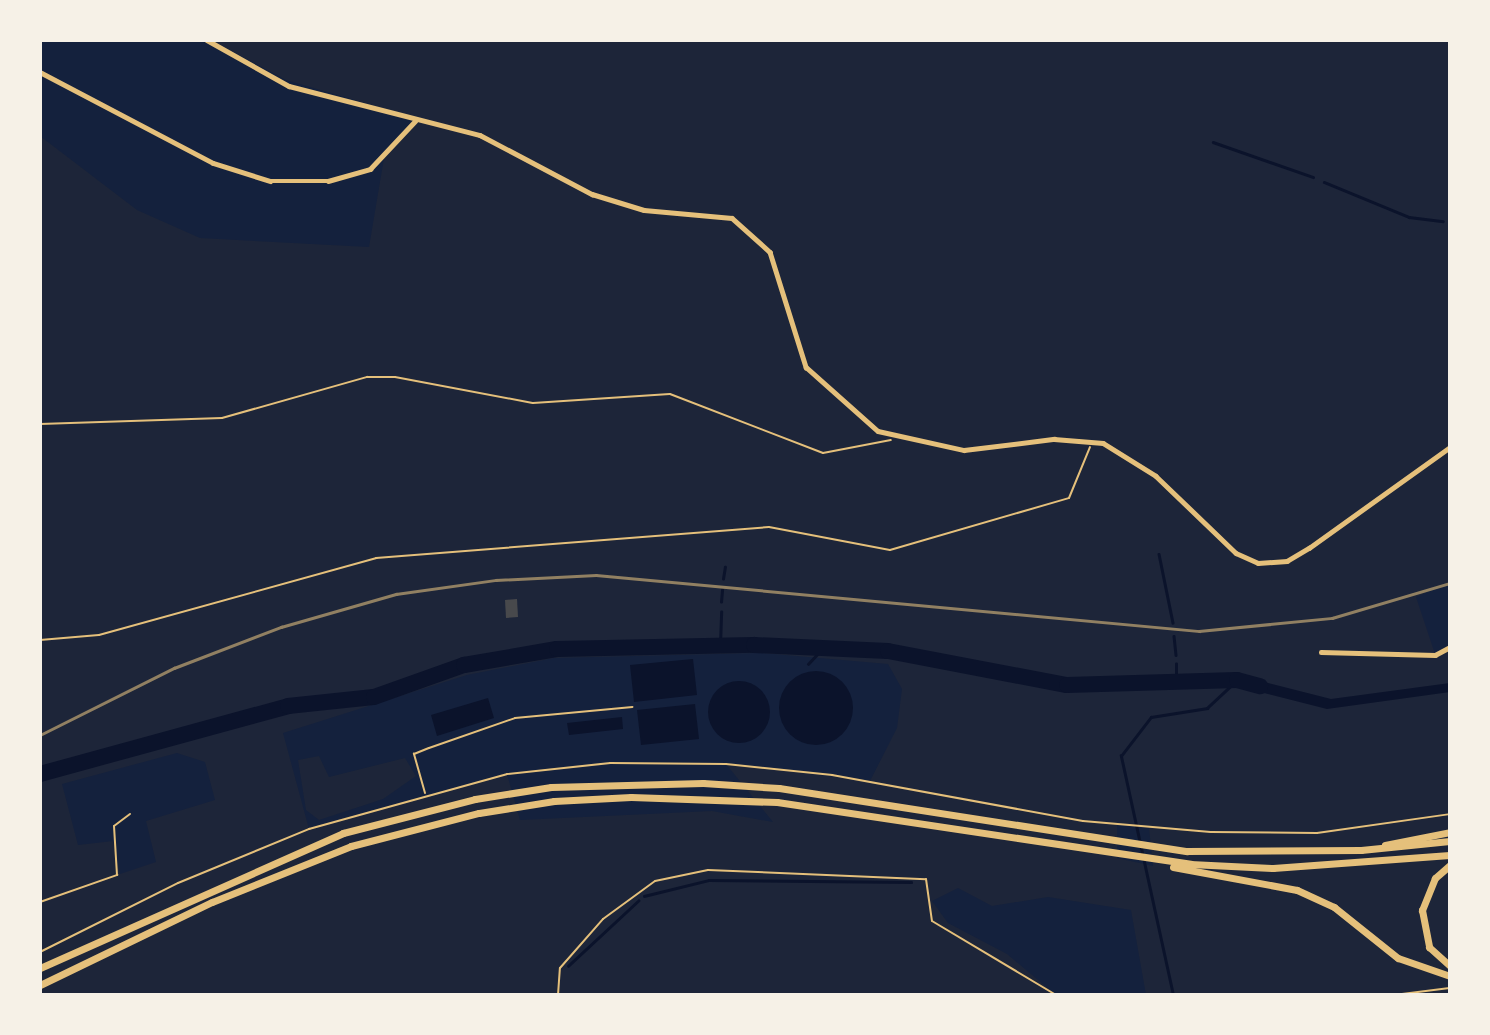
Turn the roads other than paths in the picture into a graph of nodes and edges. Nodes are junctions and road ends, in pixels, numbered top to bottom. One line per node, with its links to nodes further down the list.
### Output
1 (207, 40): 3 (street)
2 (40, 72): 3 (street)
3 (415, 121): 4 (street)
4 (1450, 447)
5 (1450, 647): 6 (street)
6 (1321, 652)
7 (1450, 832): 9 (highway)
8 (1450, 842): 9 (highway)
9 (1361, 850): 14 (highway)
10 (1450, 855): 11 (highway)
11 (1163, 863): 15 (highway); 16 (highway)
12 (1450, 865): 13 (highway)
13 (1450, 966)
14 (40, 968)
15 (1450, 976)
16 (40, 985)

